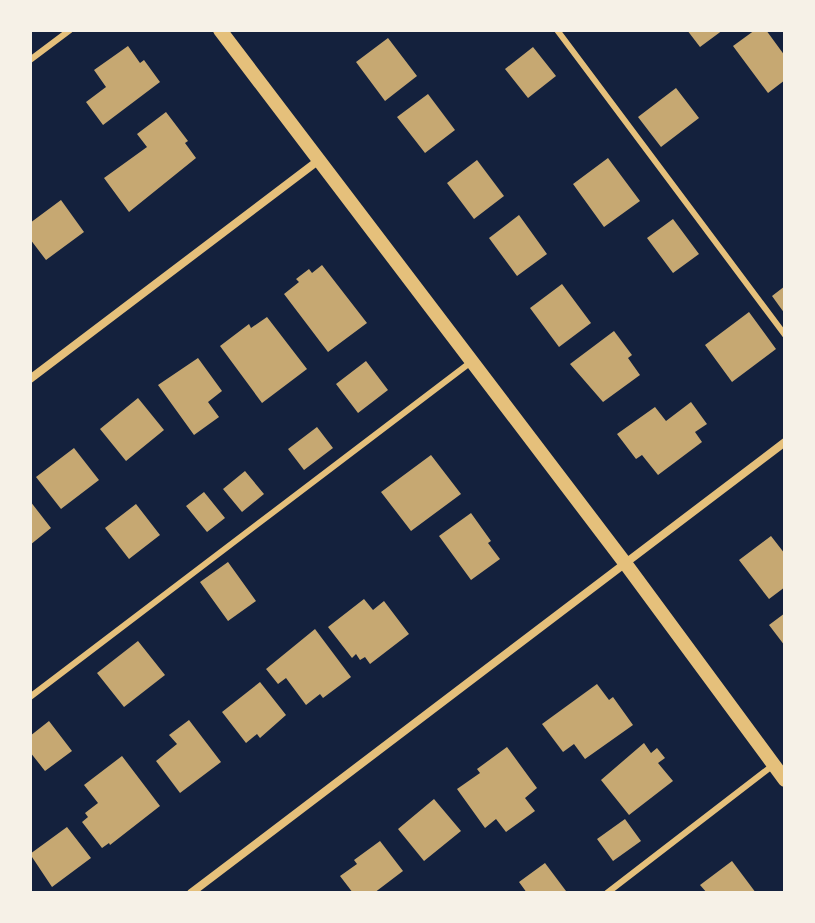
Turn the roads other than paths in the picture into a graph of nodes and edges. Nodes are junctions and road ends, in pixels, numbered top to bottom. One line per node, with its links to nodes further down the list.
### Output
1 (70, 30): 4 (lane)
2 (220, 30): 5 (street)
3 (557, 30): 6 (lane)
4 (30, 60)
5 (319, 160): 7 (street); 8 (street)
6 (785, 335)
7 (471, 362): 10 (street); 11 (lane)
8 (30, 379)
9 (785, 442): 10 (street)
10 (625, 563): 12 (street); 14 (street)
11 (30, 697)
12 (774, 765): 13 (street); 15 (lane)
13 (785, 780)
14 (191, 893)
15 (607, 893)

